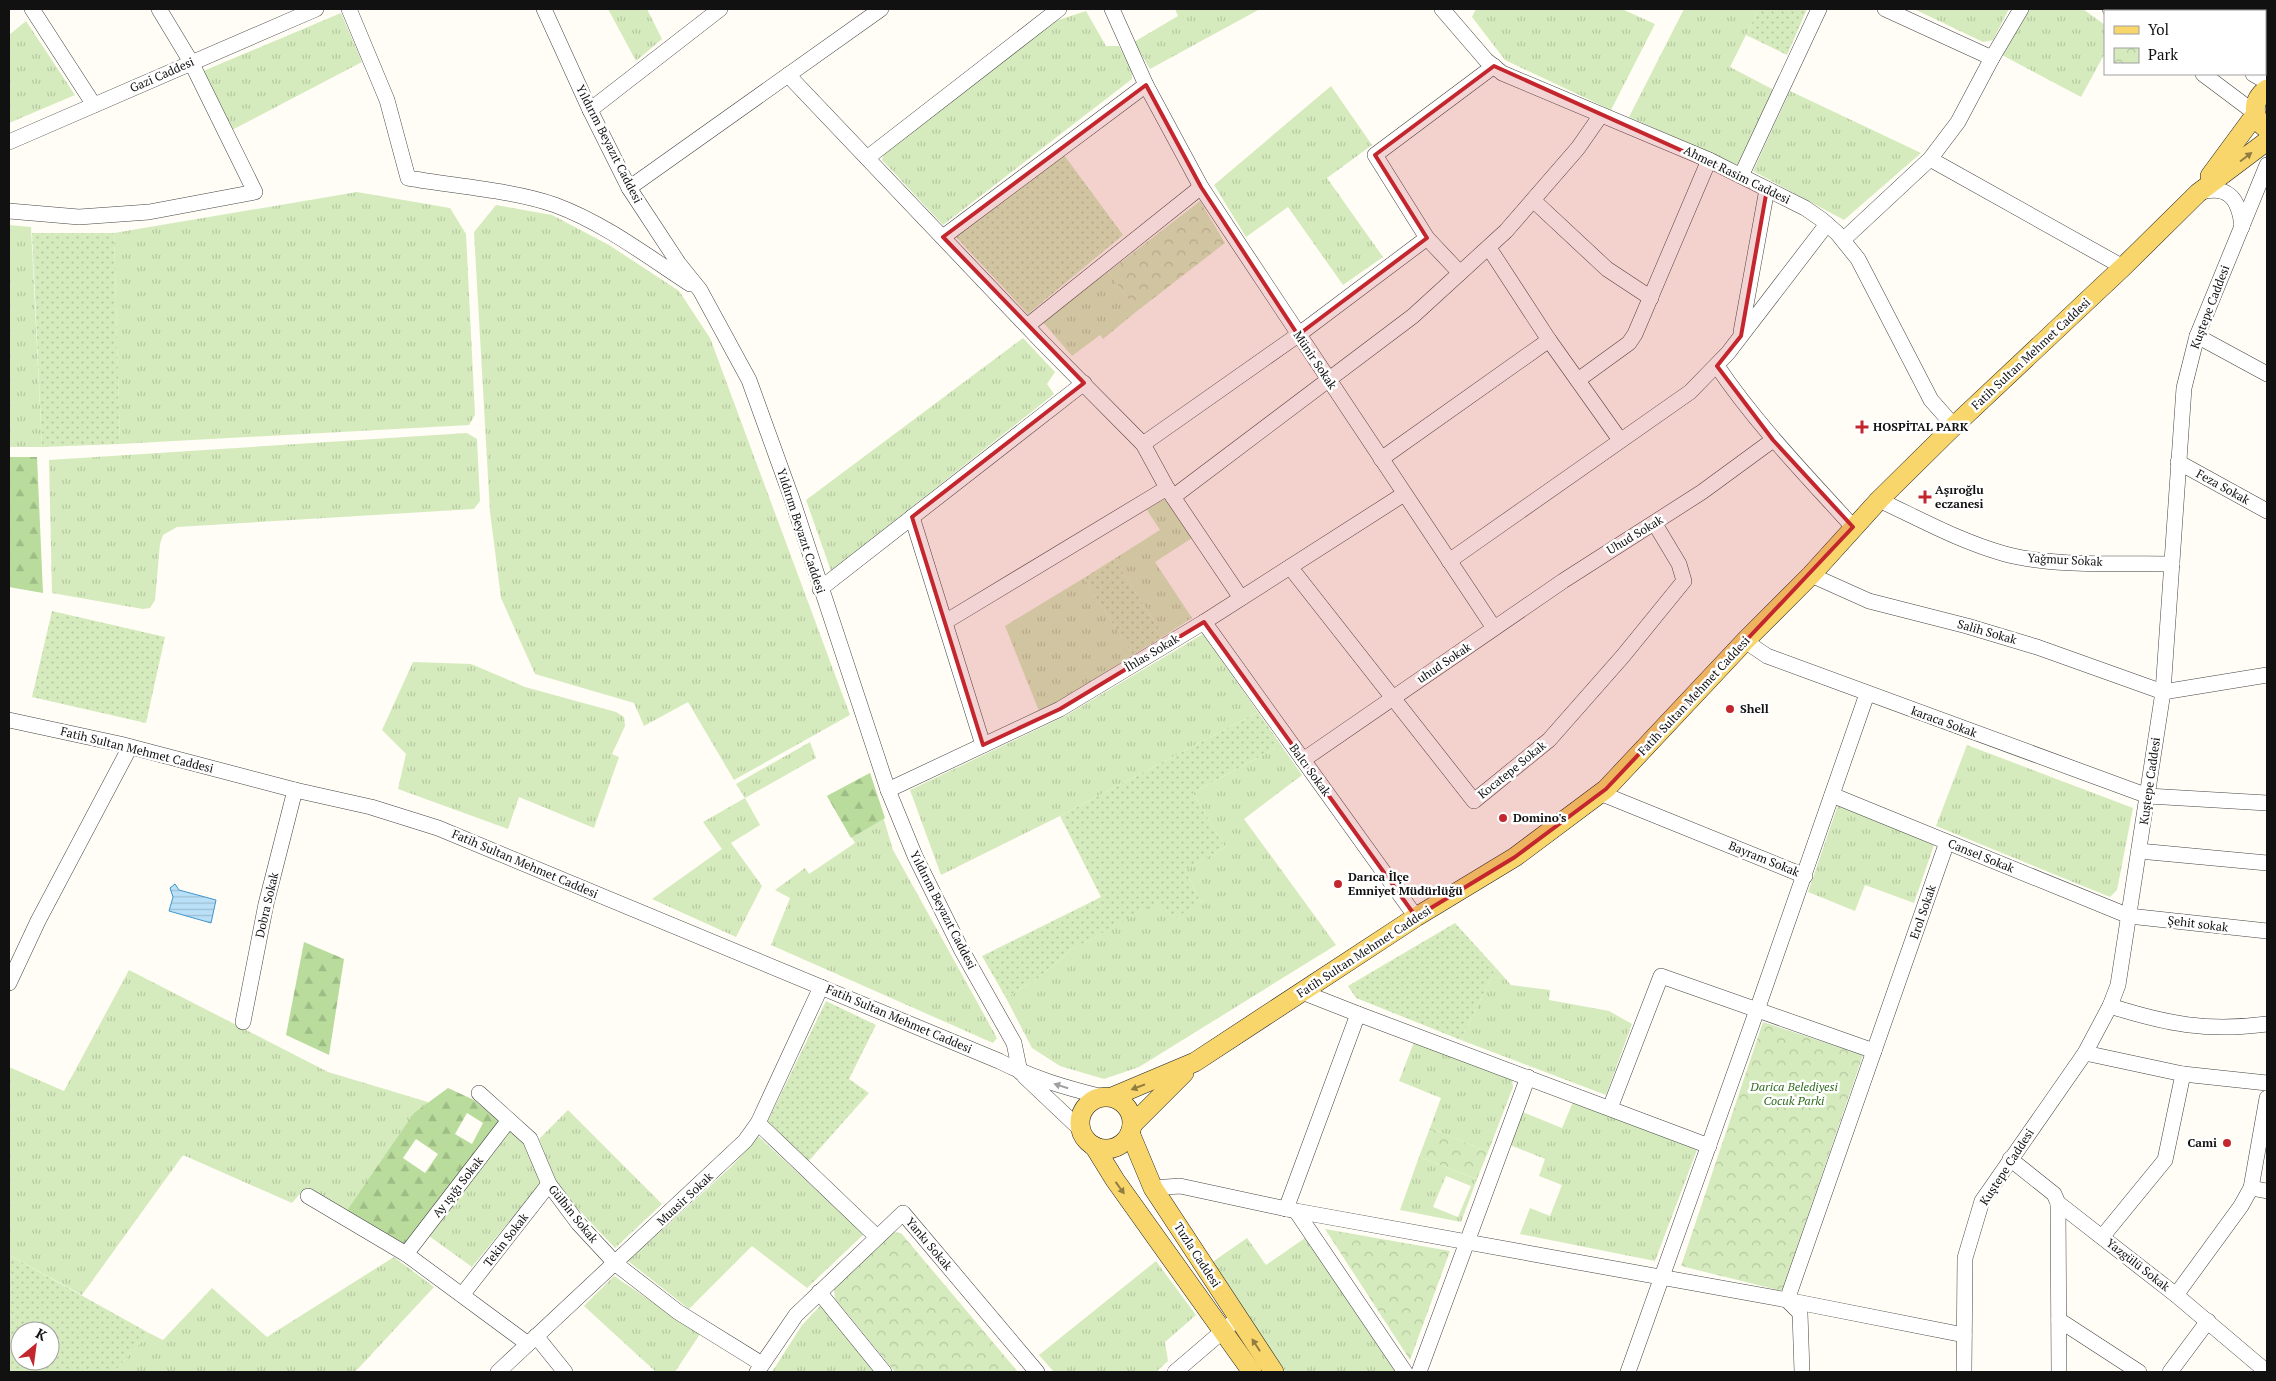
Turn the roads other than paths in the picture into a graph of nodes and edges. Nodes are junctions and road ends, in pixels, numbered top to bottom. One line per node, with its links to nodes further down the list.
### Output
1 (32, 9): 24 (street)
2 (159, 9): 15 (street)
3 (316, 9): 15 (street, Gazi Caddesi)
4 (350, 9): 51 (street)
5 (544, 9): 25 (street, Yıldırım Beyazıt Caddesi)
6 (720, 9): 25 (street)
7 (881, 9): 17 (street)
8 (1059, 9): 32 (street)
9 (1112, 9): 21 (street, Münir Sokak)
10 (1819, 9): 36 (street)
11 (1885, 9): 14 (street)
12 (2021, 9): 14 (street)
13 (1450, 12): 16 (street, Ahmet Rasim Caddesi)
14 (1992, 58): 33 (street)
15 (191, 62): 24 (street, Gazi Caddesi); 42 (street)
16 (1494, 66): 27 (street, Ahmet Rasim Caddesi); 46 (street)
17 (788, 75): 32 (street); 38 (street)
18 (2204, 75): 23 (street)
19 (2255, 75): 20 (street)
20 (2267, 82)
21 (1146, 85): 37 (street, Münir Sokak); 45 (street)
22 (2267, 89): 26 (main road, Fatih Sultan Mehmet Caddesi)
23 (2236, 101): 26 (street); 29 (street)
24 (94, 105): 31 (street, Gazi Caddesi)
25 (590, 110): 38 (street, Yıldırım Beyazıt Caddesi)
26 (2255, 114): 28 (main road); 29 (main road, Fatih Sultan Mehmet Caddesi)
27 (1601, 115): 34 (street, Ahmet Rasim Caddesi); 41 (street)
28 (2267, 129)
29 (2242, 135): 40 (main road, Fatih Sultan Mehmet Caddesi)
30 (2267, 141): 40 (main road, Fatih Sultan Mehmet Caddesi, one-way to 30)
31 (9, 142)
32 (867, 158): 45 (street)
33 (1930, 159): 47 (street); 49 (street)
34 (1710, 160): 36 (street, Ahmet Rasim Caddesi); 52 (street)
35 (2267, 165): 44 (street, Kuştepe Caddesi)
36 (1741, 176): 39 (street, Ahmet Rasim Caddesi)
37 (1201, 187): 53 (street); 54 (street, Münir Sokak)
38 (629, 188): 51 (street, Yıldırım Beyazıt Caddesi)
39 (1767, 189): 43 (street, Ahmet Rasim Caddesi); 55 (street)
40 (2198, 193): 44 (street); 49 (main road, Fatih Sultan Mehmet Caddesi)
41 (1533, 200): 48 (street); 52 (street)
42 (9, 211)
43 (1827, 224): 47 (street, Ahmet Rasim Caddesi); 55 (street)
44 (2242, 229): 56 (street, Kuştepe Caddesi)
45 (943, 237): 53 (street)
46 (1427, 238): 50 (street); 54 (street)
47 (1843, 240): 63 (street, Ahmet Rasim Caddesi)
48 (1488, 248): 50 (street); 57 (street)
49 (2123, 267): 63 (main road, Fatih Sultan Mehmet Caddesi)
50 (1460, 273): 60 (street)
51 (700, 290): 80 (street, Yıldırım Beyazıt Caddesi)
52 (1651, 298): 61 (street)
53 (1027, 326): 62 (street)
54 (1298, 335): 60 (street, Münir Sokak); 66 (street)
55 (1741, 336): 58 (street)
56 (2196, 336): 59 (street); 68 (street, Kuştepe Caddesi)
57 (1549, 340): 61 (street); 67 (street)
58 (1717, 366): 64 (street); 65 (street)
59 (2267, 374)
60 (1328, 380): 67 (street, Münir Sokak); 69 (street)
61 (1578, 380): 64 (street)
62 (1084, 383): 66 (street); 73 (street)
63 (1954, 426): 71 (main road, Fatih Sultan Mehmet Caddesi)
64 (1620, 440): 76 (street)
65 (1773, 440): 74 (street, Uhud Sokak); 75 (street)
66 (1144, 444): 69 (street)
67 (1381, 459): 70 (street, Münir Sokak)
68 (2178, 462): 72 (street, Feza Sokak); 77 (street, Kuştepe Caddesi)
69 (1170, 492): 81 (street); 82 (street)
70 (1404, 494): 76 (street, Münir Sokak); 78 (street, İhlas Sokak)
71 (1880, 500): 75 (main road, Fatih Sultan Mehmet Caddesi); 77 (street, Yağmur Sokak)
72 (2267, 512)
73 (912, 517): 80 (street); 82 (street)
74 (1655, 524): 84 (street, Uhud Sokak); 89 (street, Kocatepe Sokak)
75 (1853, 527): 79 (main road, Fatih Sultan Mehmet Caddesi)
76 (1449, 561): 84 (street, Münir Sokak)
77 (2172, 564): 87 (street, Kuştepe Caddesi)
78 (1290, 567): 81 (street, İhlas Sokak); 89 (street, Kocatepe Sokak)
79 (1811, 575): 85 (main road, Fatih Sultan Mehmet Caddesi); 87 (street, Salih Sokak)
80 (820, 589): 95 (street, Yıldırım Beyazıt Caddesi)
81 (1241, 598): 83 (street, İhlas Sokak)
82 (945, 622): 91 (street)
83 (1204, 622): 91 (street, İhlas Sokak); 93 (street, Balcı Sokak)
84 (1494, 628): 89 (street, uhud Sokak)
85 (1745, 641): 88 (street, karaca Sokak); 96 (main road, Fatih Sultan Mehmet Caddesi)
86 (2267, 676): 87 (street)
87 (2163, 692): 98 (street, Kuştepe Caddesi)
88 (1867, 694): 97 (street, Bayram Sokak); 98 (street, karaca Sokak)
89 (1393, 697): 93 (street)
90 (9, 720): 92 (street, Fatih Sultan Mehmet Caddesi)
91 (983, 745): 95 (street, İhlas Sokak)
92 (130, 747): 94 (street, Fatih Sultan Mehmet Caddesi); 107 (street)
93 (1304, 760): 105 (street, Balcı Sokak)
94 (295, 790): 108 (street, Fatih Sultan Mehmet Caddesi); 113 (street, Dobra Sokak)
95 (888, 790): 118 (street, Yıldırım Beyazıt Caddesi)
96 (1600, 793): 103 (street, Bayram Sokak); 105 (main road, Fatih Sultan Mehmet Caddesi)
97 (1832, 796): 100 (street, Cansel Sokak); 103 (street, Bayram Sokak)
98 (2148, 796): 99 (street, karaca Sokak); 101 (street, Kuştepe Caddesi)
99 (2267, 803)
100 (1947, 842): 104 (street, Cansel Sokak); 115 (street, Erol Sokak)
101 (2139, 851): 102 (street); 104 (street, Kuştepe Caddesi)
102 (2267, 862)
103 (1805, 876): 111 (street)
104 (2129, 916): 106 (street, Şehit sokak); 110 (street, Kuştepe Caddesi)
105 (1416, 917): 109 (main road, Fatih Sultan Mehmet Caddesi)
106 (2267, 931)
107 (9, 983)
108 (821, 987): 118 (street, Fatih Sultan Mehmet Caddesi); 127 (street, Muasir Sokak)
109 (1302, 992): 112 (street); 117 (main road, Fatih Sultan Mehmet Caddesi)
110 (2110, 1006): 114 (street); 116 (street, Kuştepe Caddesi)
111 (1757, 1010): 115 (street); 125 (street); 131 (street)
112 (1358, 1014): 120 (street); 139 (street)
113 (243, 1022)
114 (2267, 1024)
115 (1874, 1051): 149 (street, Erol Sokak)
116 (2085, 1053): 119 (street); 132 (street, Kuştepe Caddesi)
117 (1195, 1062): 123 (main road, Fatih Sultan Mehmet Caddesi, one-way to 123); 129 (main road)
118 (1020, 1072): 123 (street, Fatih Sultan Mehmet Caddesi, one-way to 118); 128 (street, Fatih Sultan Mehmet Caddesi)
119 (2183, 1074): 121 (street); 141 (street)
120 (1528, 1077): 125 (street); 142 (street)
121 (2267, 1083)
122 (479, 1093): 126 (street, Gülbin Sokak)
123 (1108, 1097): 128 (main road); 129 (main road)
124 (2267, 1098): 135 (street)
125 (1610, 1108): 131 (street)
126 (509, 1120): 133 (street, Gülbin Sokak); 143 (street, Ay ışığı Sokak)
127 (758, 1123): 140 (street); 144 (street, Muasir Sokak)
128 (1080, 1129): 130 (main road)
129 (1131, 1129): 130 (main road); 134 (main road, Tuzla Caddesi)
130 (1094, 1146): 153 (main road, Tuzla Caddesi, one-way to 153)
131 (1709, 1146): 145 (street)
132 (2010, 1159): 138 (street, Yazgülü Sokak); 154 (street, Kuştepe Caddesi)
133 (549, 1184): 144 (street, Gülbin Sokak); 147 (street, Tekin Sokak)
134 (1153, 1188): 139 (street); 150 (main road, Tuzla Caddesi)
135 (2251, 1188): 136 (street); 148 (street)
136 (2267, 1191)
137 (308, 1196): 143 (street)
138 (2058, 1203): 141 (street, Yazgülü Sokak); 151 (street)
139 (1291, 1210): 142 (street); 164 (street)
140 (877, 1237): 146 (street, Yankı Sokak); 160 (street, Yankı Sokak)
141 (2102, 1237): 148 (street, Yazgülü Sokak)
142 (1466, 1242): 145 (street); 165 (street)
143 (406, 1254): 147 (street)
144 (616, 1264): 155 (street, Muasir Sokak); 156 (street, Gülbin Sokak)
145 (1662, 1278): 149 (street); 166 (street)
146 (820, 1292): 156 (street, Yankı Sokak); 159 (street)
147 (462, 1295): 155 (street)
148 (2176, 1295): 152 (street, Yazgülü Sokak)
149 (1787, 1300): 154 (street); 167 (street)
150 (1238, 1317): 153 (street); 163 (main road, Tuzla Caddesi, one-way to 150)
151 (2059, 1320): 169 (street); 170 (street)
152 (2208, 1321): 171 (street); 172 (street, Yazgülü Sokak)
153 (1224, 1331): 161 (street); 162 (main road, Tuzla Caddesi)
154 (1964, 1336): 168 (street, Kuştepe Caddesi)
155 (532, 1340): 157 (street, Muasir Sokak); 158 (street)
156 (759, 1368)
157 (498, 1372)
158 (565, 1372)
159 (884, 1372)
160 (1037, 1372)
161 (1175, 1372)
162 (1252, 1372)
163 (1274, 1372)
164 (1405, 1372)
165 (1419, 1372)
166 (1628, 1372)
167 (1802, 1372)
168 (1964, 1372)
169 (2059, 1372)
170 (2139, 1372)
171 (2170, 1372)
172 (2267, 1372)

